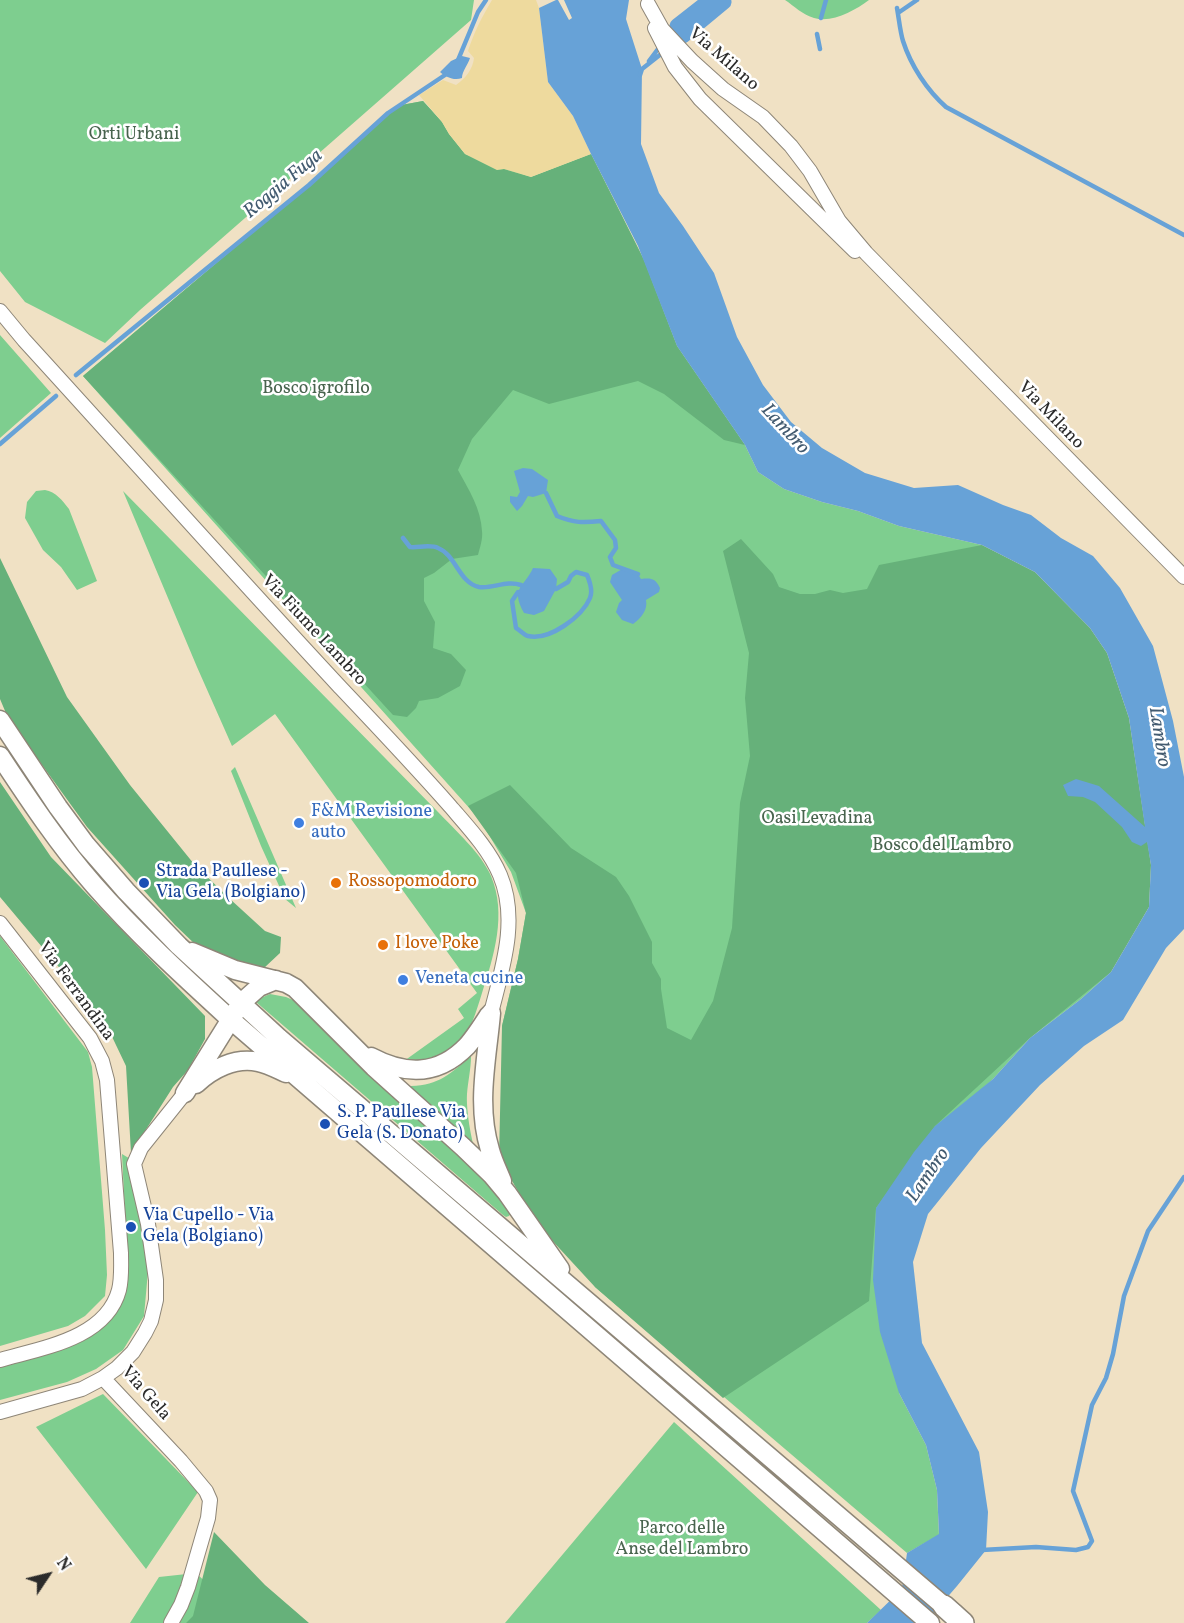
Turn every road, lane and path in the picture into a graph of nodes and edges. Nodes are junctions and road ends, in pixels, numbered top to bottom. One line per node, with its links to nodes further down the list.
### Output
1 (647, 2): 2 (street, Via Milano); 2 (street, Via Milano)
2 (891, 279): 4 (street, Via Milano)
3 (0, 311): 11 (street, Via Fiume Lambro)
4 (1184, 578)
5 (0, 720): 8 (main road)
6 (0, 756): 12 (main road)
7 (0, 923): 18 (street, Via Ferrandina)
8 (179, 946): 9 (main road); 10 (main road)
9 (276, 980): 10 (main road); 13 (main road)
10 (241, 1003): 12 (main road); 17 (main road)
11 (491, 1013): 13 (main road); 16 (main road)
12 (230, 1019): 14 (main road); 15 (main road)
13 (349, 1043): 16 (main road)
14 (302, 1080): 15 (main road); 23 (main road)
15 (185, 1093): 19 (street, Via Gela)
16 (507, 1193): 17 (main road)
17 (574, 1291): 21 (main road)
18 (0, 1360)
19 (103, 1378): 20 (street); 22 (street, Via Gela)
20 (0, 1412)
21 (944, 1606): 24 (highway); 25 (main road)
22 (171, 1623)
23 (930, 1623)
24 (963, 1623)
25 (969, 1623)

